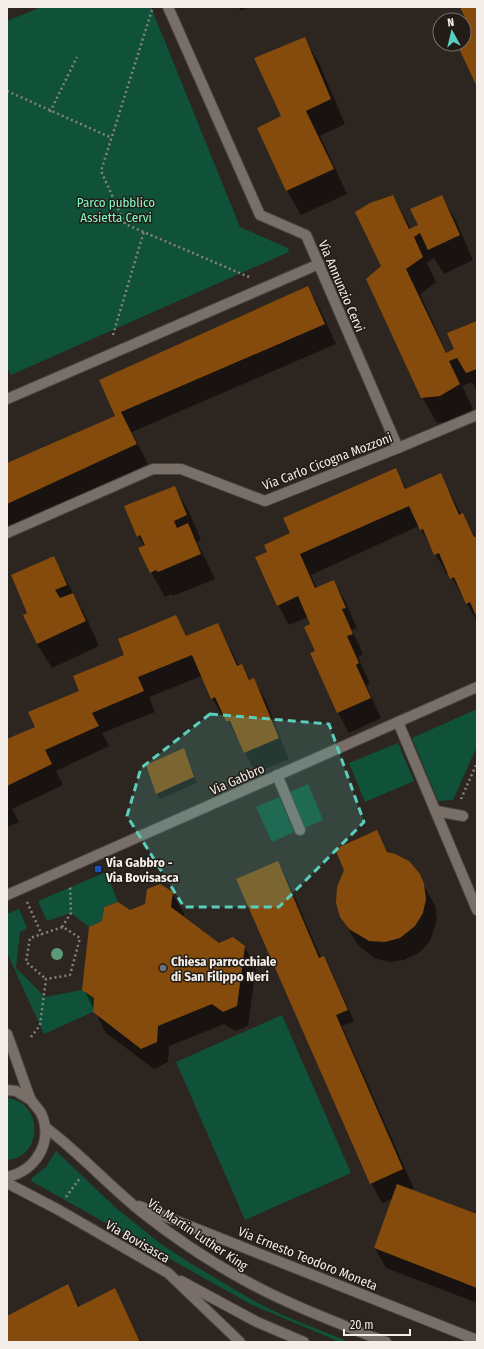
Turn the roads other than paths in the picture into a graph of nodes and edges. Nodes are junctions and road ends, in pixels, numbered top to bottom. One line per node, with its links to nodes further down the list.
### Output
1 (168, 7): 2 (street, Via Annunzio Cervi)
2 (319, 264): 3 (street); 5 (street, Via Annunzio Cervi)
3 (7, 399)
4 (477, 415): 5 (street, Via Carlo Cicogna Mozzoni)
5 (398, 448): 6 (street, Via Carlo Cicogna Mozzoni)
6 (7, 533)
7 (477, 687): 8 (street, Via Gabbro)
8 (398, 722): 9 (street, Via Gabbro); 10 (street)
9 (277, 775): 12 (street); 13 (street, Via Gabbro)
10 (436, 811): 11 (street); 14 (street)
11 (459, 816)
12 (300, 830)
13 (7, 894)
14 (477, 910)
15 (7, 1034): 17 (street)
16 (7, 1090): 17 (street)
17 (31, 1100): 18 (street)
18 (45, 1128): 19 (street); 21 (street)
19 (7, 1177)
20 (7, 1183): 22 (street, Via Bovisasca)
21 (130, 1202): 23 (street, Via Ernesto Teodoro Moneta); 26 (street, Via Martin Luther King)
22 (168, 1273): 24 (street, Via Bovisasca); 25 (street)
23 (477, 1340)
24 (240, 1342)
25 (304, 1342)
26 (386, 1342)

